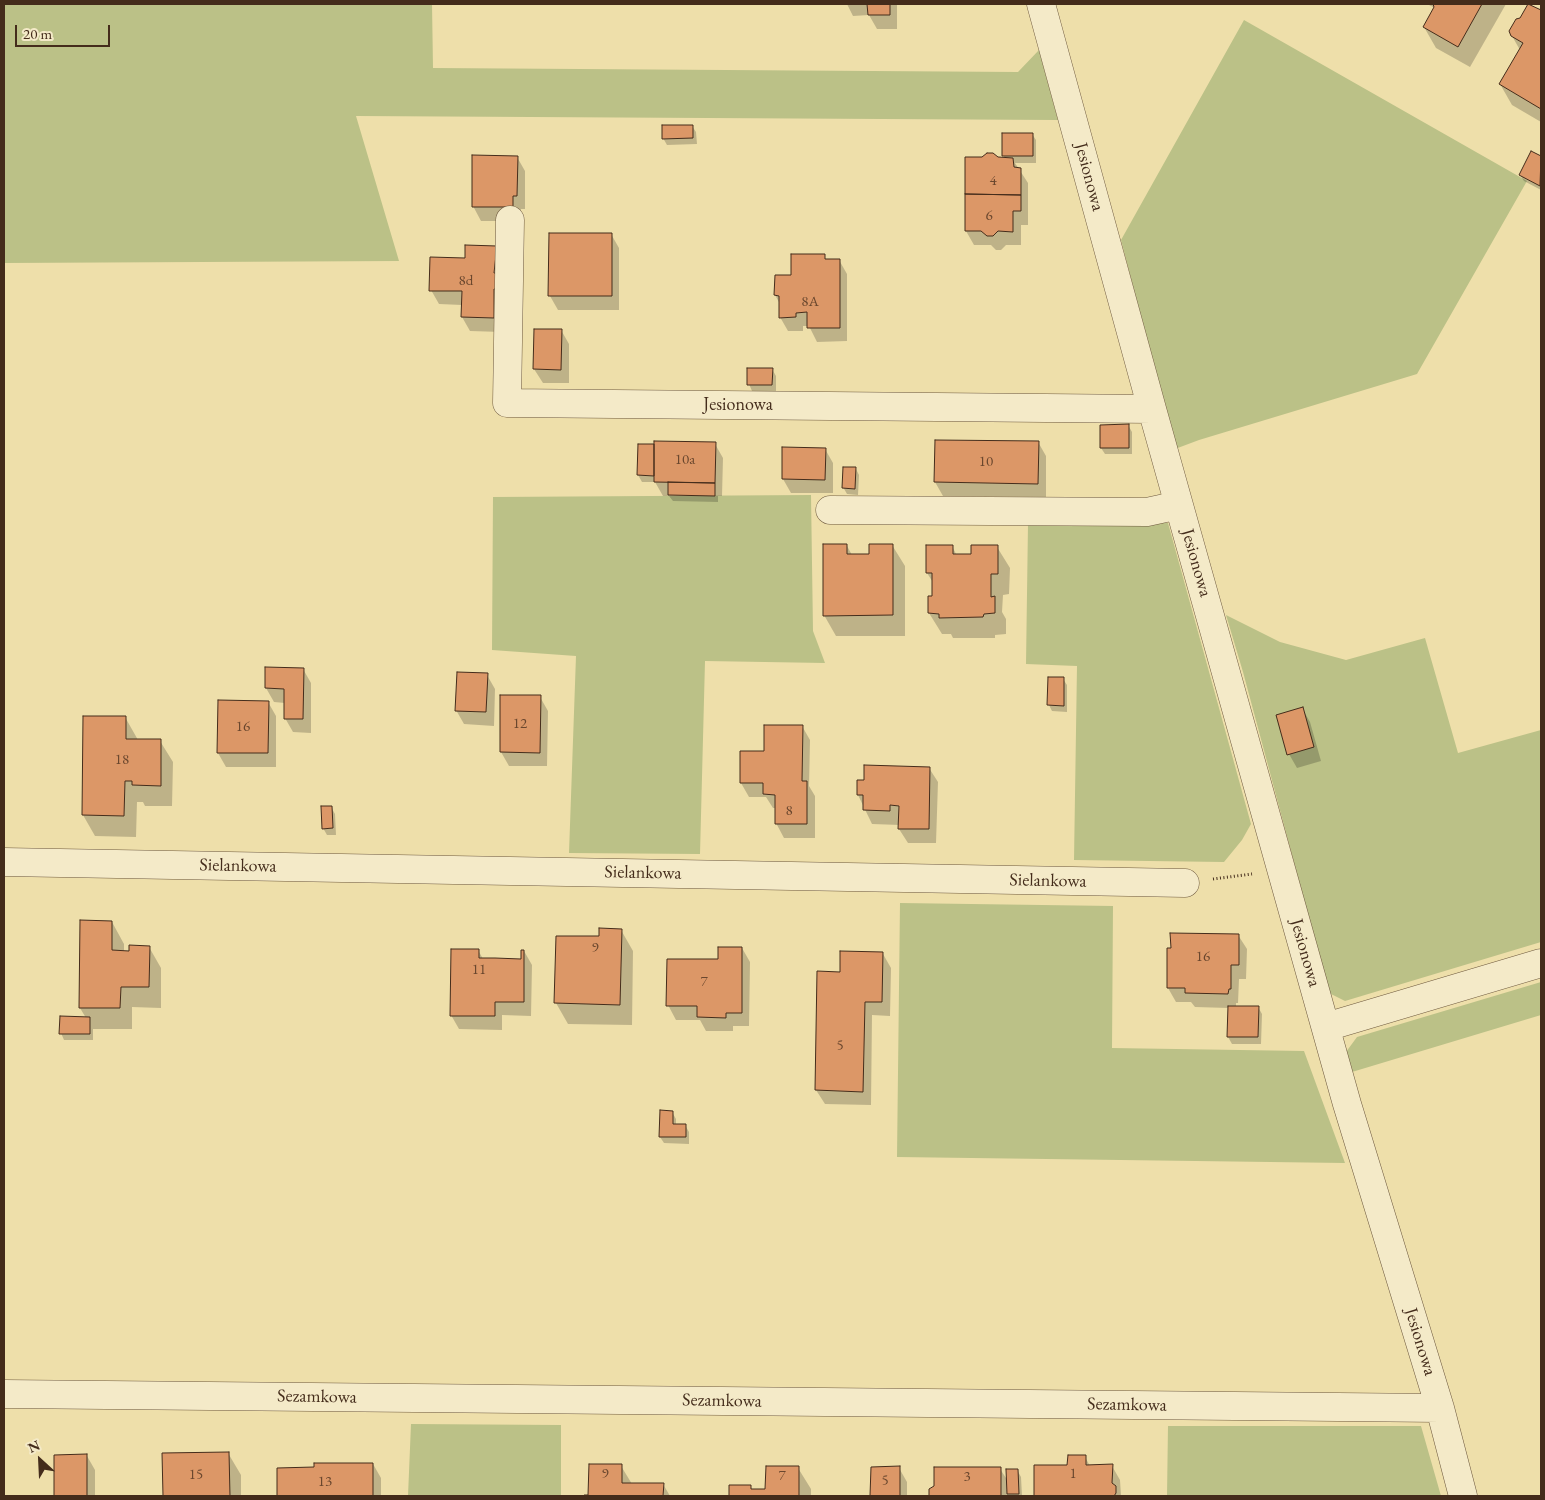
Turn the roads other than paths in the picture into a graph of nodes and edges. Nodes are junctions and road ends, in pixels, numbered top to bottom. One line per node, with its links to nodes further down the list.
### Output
1 (1041, 4): 3 (street, Jesionowa)
2 (510, 220): 3 (street, Jesionowa)
3 (1152, 409): 4 (street, Jesionowa)
4 (1179, 505): 5 (street); 9 (street, Jesionowa)
5 (830, 510)
6 (4, 862): 7 (street, Sielankowa)
7 (1185, 883)
8 (1541, 963): 9 (street)
9 (1326, 1027): 11 (street, Jesionowa)
10 (4, 1394): 11 (street, Sezamkowa)
11 (1440, 1408): 12 (street, Jesionowa)
12 (1463, 1496)

